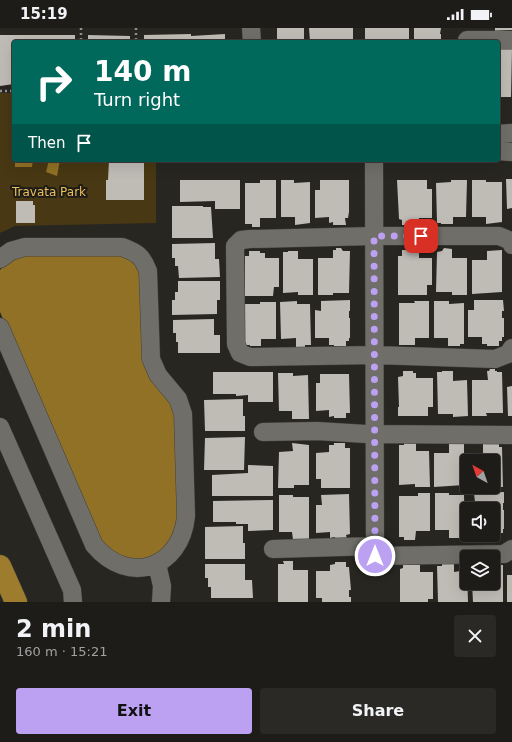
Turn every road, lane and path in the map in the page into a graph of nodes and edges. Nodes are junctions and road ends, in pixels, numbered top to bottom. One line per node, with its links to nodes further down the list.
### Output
1 (81, 28): 5 (path)
2 (136, 28): 6 (path)
3 (251, 28): 7 (street)
4 (467, 37): 8 (street)
5 (81, 40)
6 (136, 40)
7 (252, 40)
8 (512, 40)
9 (0, 91): 10 (path)
10 (12, 91)
11 (512, 133): 12 (street)
12 (500, 134)
13 (500, 151): 14 (street)
14 (512, 152)
15 (374, 162): 16 (street)
16 (374, 236): 17 (street); 21 (street); 21 (street)
17 (512, 245)
18 (0, 259): 29 (street)
19 (0, 327): 29 (street)
20 (512, 348): 21 (street)
21 (375, 355): 24 (street)
22 (0, 426): 32 (street)
23 (263, 432): 24 (street)
24 (375, 434): 25 (street); 28 (street)
25 (512, 435)
26 (273, 549): 28 (street)
27 (512, 549): 28 (street)
28 (375, 551)
29 (157, 564): 33 (street)
30 (0, 566): 31 (highway)
31 (16, 602)
32 (73, 602)
33 (160, 602)

